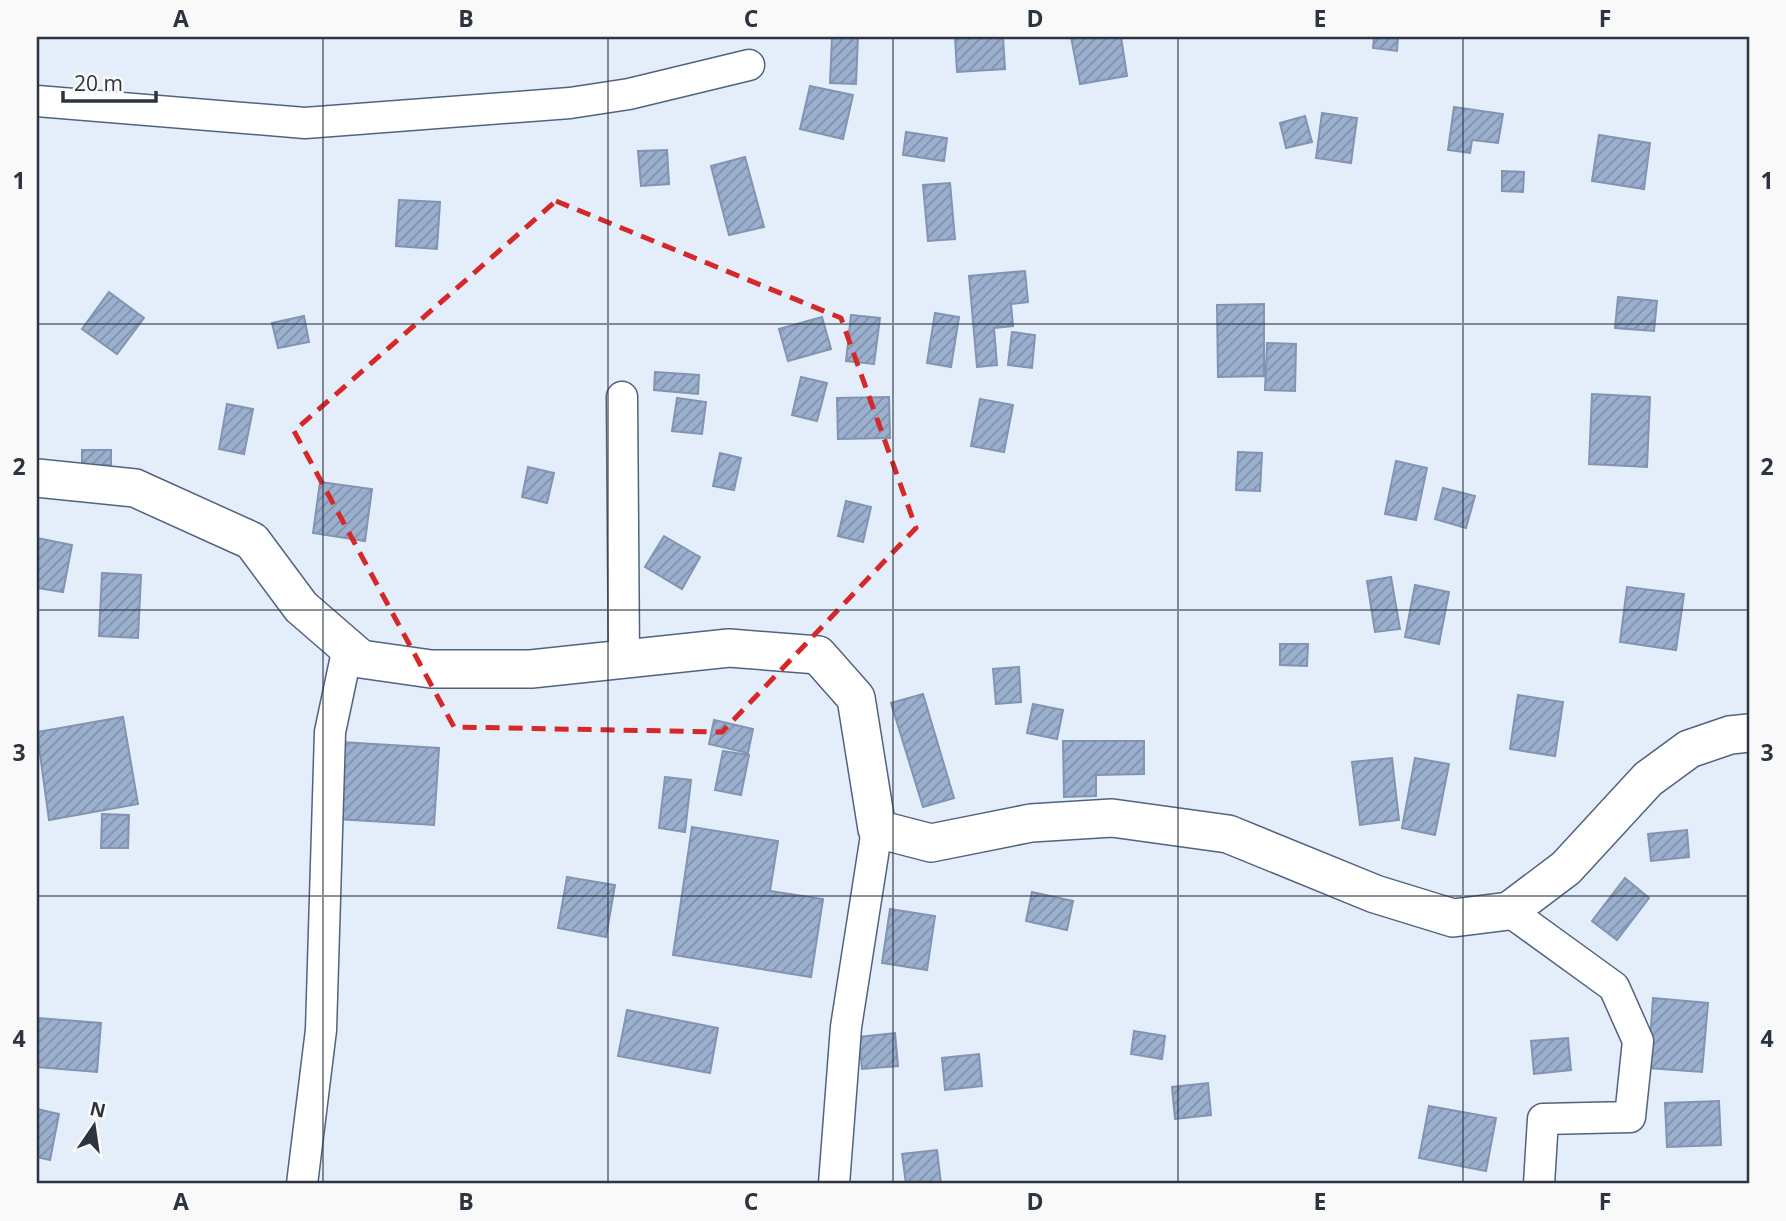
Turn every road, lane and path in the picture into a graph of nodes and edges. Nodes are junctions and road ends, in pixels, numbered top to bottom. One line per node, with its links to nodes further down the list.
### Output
1 (748, 65): 2 (street)
2 (37, 101)
3 (622, 397): 6 (street)
4 (37, 478): 5 (street)
5 (348, 647): 6 (street); 10 (street)
6 (624, 658): 8 (street)
7 (1749, 733): 9 (street)
8 (877, 829): 9 (street); 11 (street)
9 (1509, 911): 12 (street)
10 (302, 1184)
11 (834, 1184)
12 (1539, 1184)

